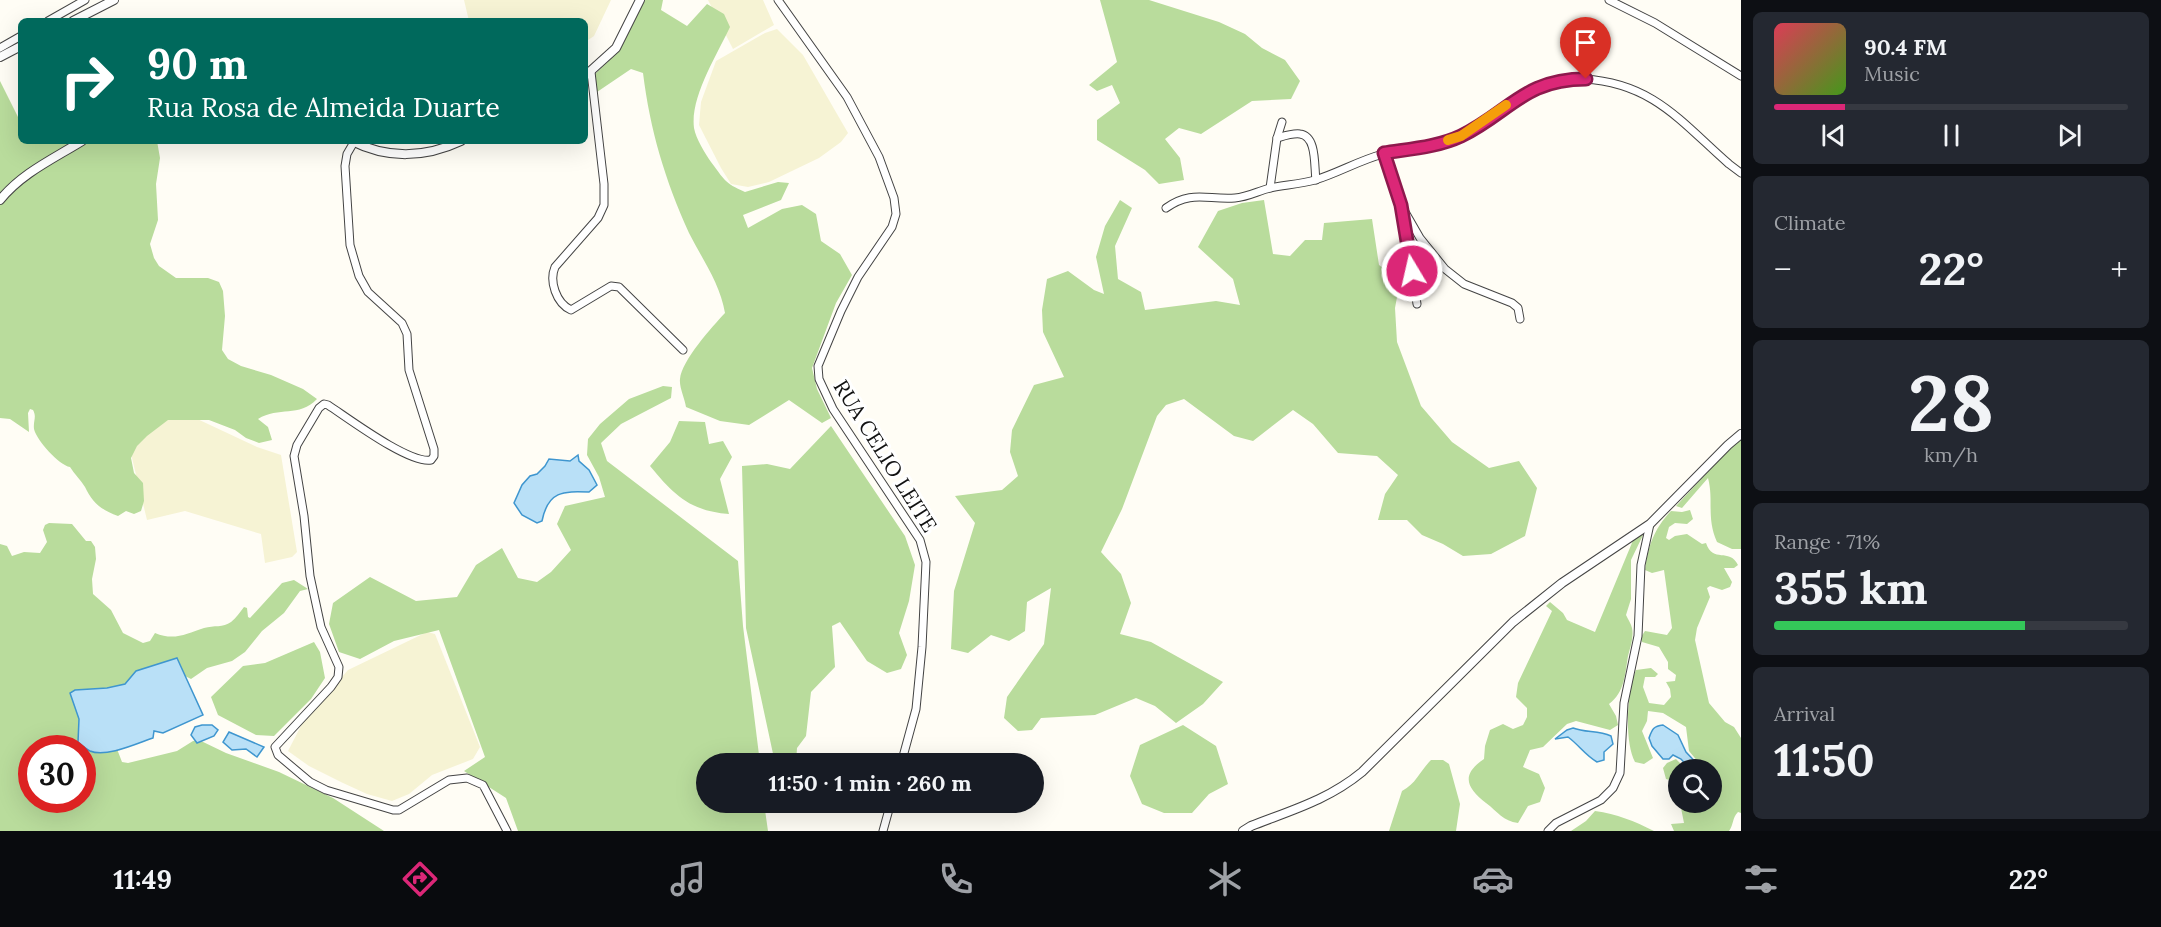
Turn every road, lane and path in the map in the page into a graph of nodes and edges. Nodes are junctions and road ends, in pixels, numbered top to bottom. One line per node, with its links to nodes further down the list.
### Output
1 (85, 0): 6 (street)
2 (114, 0): 7 (street)
3 (640, 0): 12 (street)
4 (778, 0): 32 (street, RUA CELIO LEITE)
5 (1609, 0): 13 (street)
6 (53, 18)
7 (79, 18)
8 (18, 38): 9 (street)
9 (0, 48)
10 (18, 48): 11 (street)
11 (0, 57)
12 (588, 74): 29 (street)
13 (1741, 76)
14 (1282, 122): 15 (street)
15 (1277, 138): 22 (street); 23 (street)
16 (77, 144): 24 (street)
17 (352, 144): 34 (street)
18 (358, 144): 19 (street)
19 (454, 144)
20 (1384, 153): 21 (street); 22 (street); 25 (street)
21 (1741, 173)
22 (1316, 180): 23 (street)
23 (1270, 188): 26 (street)
24 (0, 200)
25 (1401, 205): 27 (street); 28 (street)
26 (1166, 208)
27 (1417, 303)
28 (1520, 319)
29 (683, 350)
30 (1741, 434): 31 (street)
31 (1650, 524): 36 (street); 37 (street)
32 (905, 753)
33 (888, 813): 35 (street)
34 (507, 831)
35 (883, 831)
36 (1243, 831)
37 (1548, 831)

